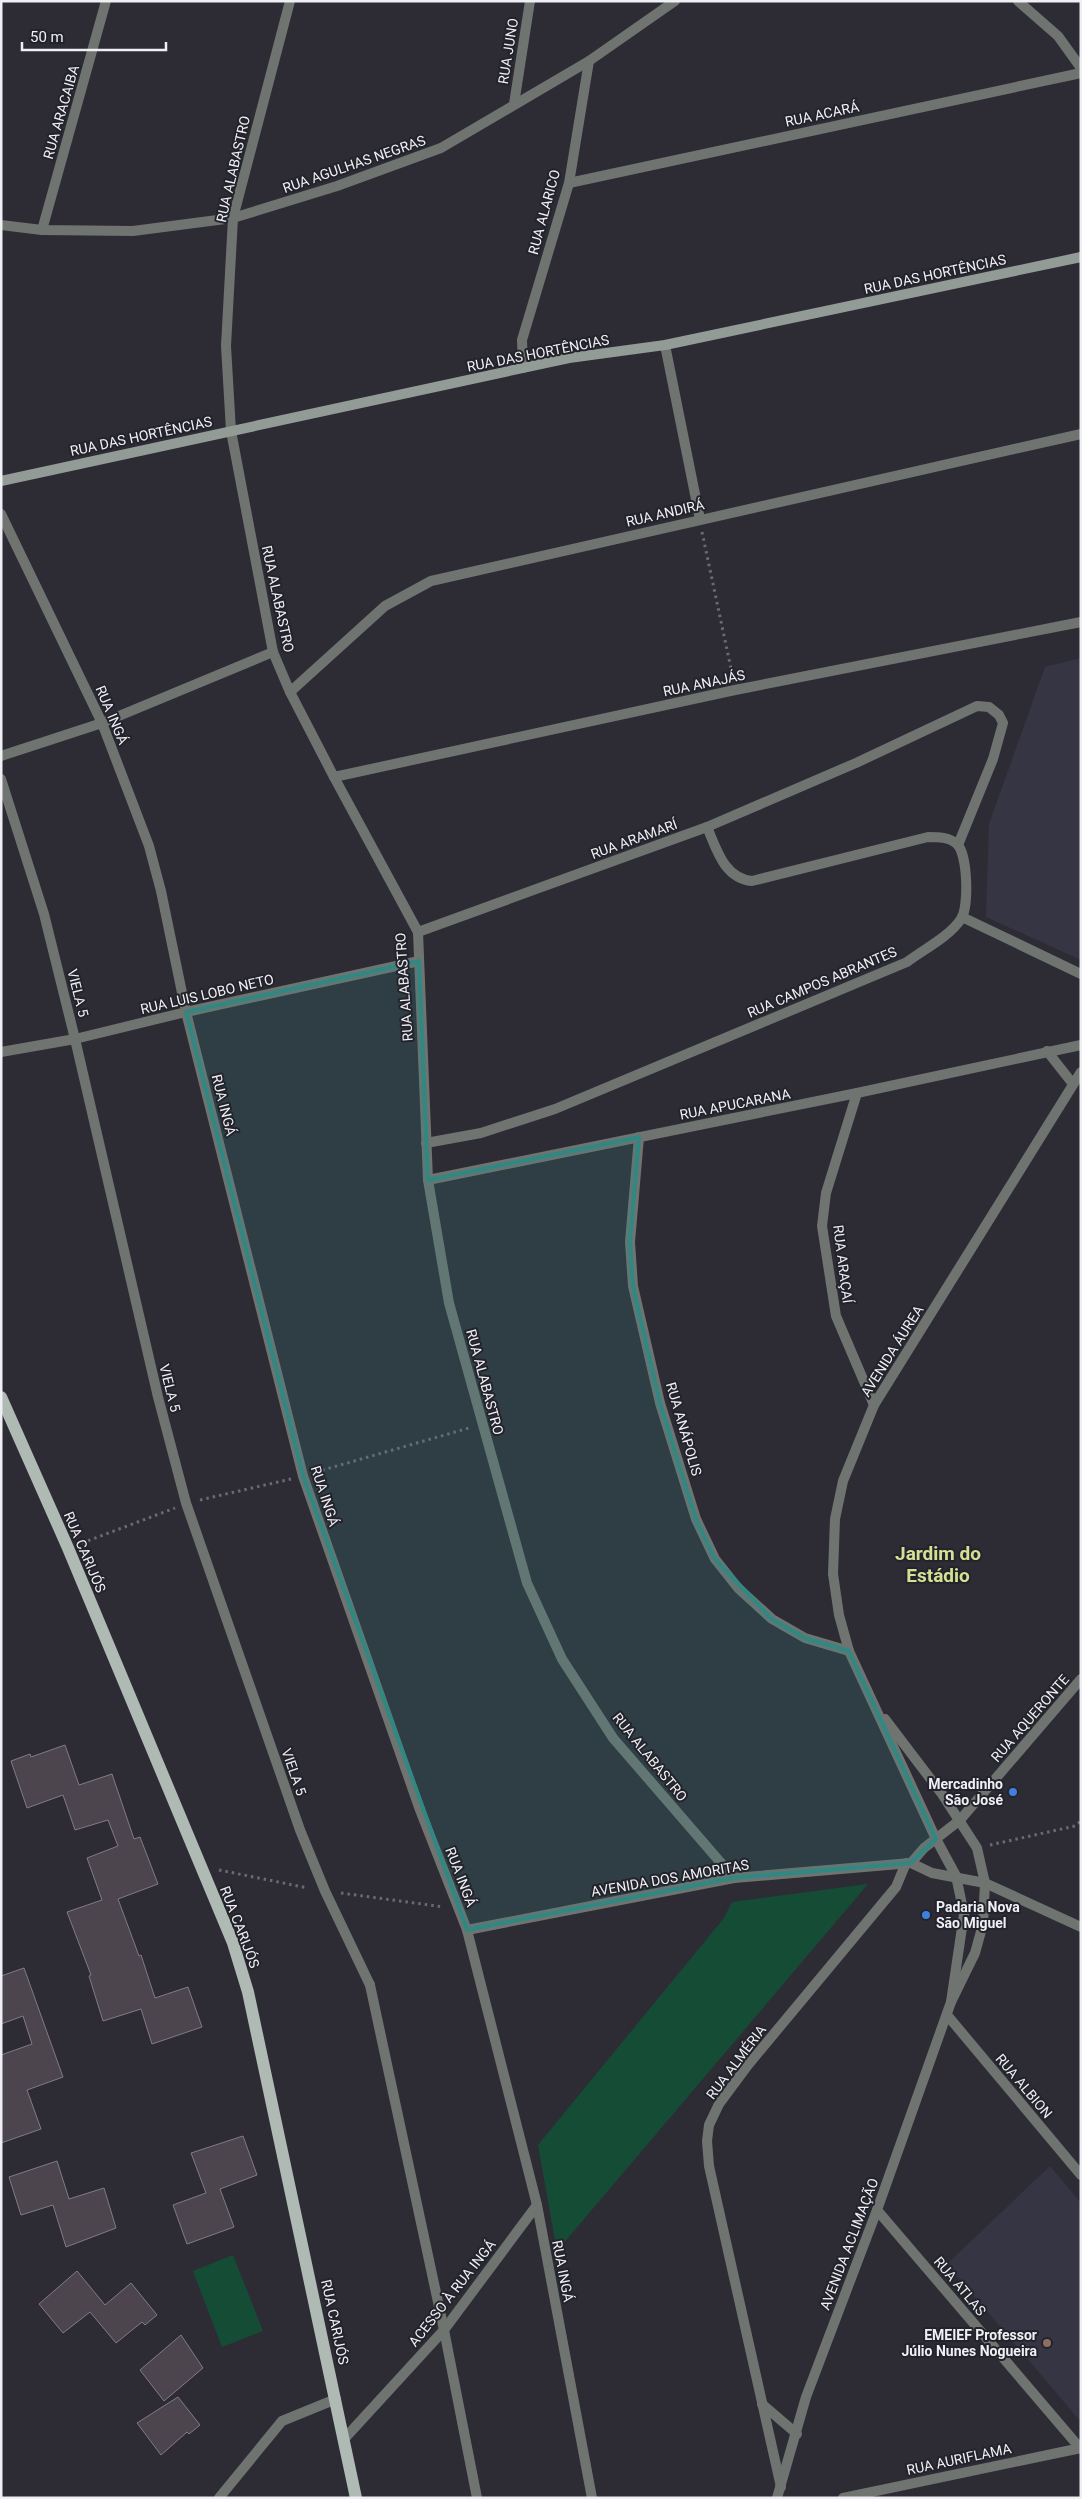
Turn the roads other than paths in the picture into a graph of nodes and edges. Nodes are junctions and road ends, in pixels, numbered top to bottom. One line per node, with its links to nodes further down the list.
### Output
1 (106, 1): 13 (street, RUA ARACAIBA)
2 (290, 1): 11 (street, RUA ALABASTRO)
3 (530, 1): 9 (street, RUA JUNO)
4 (675, 1): 6 (street, RUA AGULHAS NEGRAS)
5 (1018, 1): 7 (street)
6 (589, 61): 9 (street, RUA AGULHAS NEGRAS); 10 (street, RUA ALARICO)
7 (1081, 68)
8 (1081, 73): 10 (street, RUA ACARÁ)
9 (514, 104): 11 (street, RUA AGULHAS NEGRAS)
10 (569, 183): 16 (street, RUA ALARICO)
11 (233, 218): 13 (street, RUA AGULHAS NEGRAS); 17 (street, RUA ALABASTRO)
12 (1, 225): 13 (street, RUA AGULHAS NEGRAS)
13 (42, 230)
14 (1081, 257): 15 (main road, RUA DAS HORTÊNCIAS)
15 (665, 345): 16 (main road, RUA DAS HORTÊNCIAS); 21 (street)
16 (523, 368): 17 (main road, RUA DAS HORTÊNCIAS)
17 (232, 431): 19 (main road, RUA DAS HORTÊNCIAS); 23 (street, RUA ALABASTRO)
18 (1081, 434): 21 (street, RUA ANDIRÁ)
19 (1, 481)
20 (1, 514): 25 (street, RUA INGÁ)
21 (700, 520): 24 (street, RUA ANDIRÁ)
22 (1081, 622): 27 (street, RUA ANAJÁS)
23 (273, 652): 24 (street, RUA ALABASTRO); 25 (street)
24 (290, 692): 27 (street, RUA ALABASTRO)
25 (102, 723): 26 (street); 35 (street, RUA INGÁ)
26 (1, 756)
27 (334, 778): 32 (street, RUA ALABASTRO)
28 (1, 779): 36 (street, VIELA 5)
29 (707, 827): 30 (street); 30 (street, RUA ARAMARÍ); 32 (street, RUA ARAMARÍ)
30 (958, 845): 31 (street)
31 (962, 917): 34 (street); 44 (street, RUA CAMPOS ABRANTES)
32 (418, 932): 33 (street, RUA ALABASTRO)
33 (419, 961): 35 (street, RUA LUIS LOBO NETO); 44 (street, RUA ALABASTRO)
34 (1081, 974)
35 (186, 1012): 36 (street, RUA LUIS LOBO NETO); 58 (street, RUA INGÁ)
36 (75, 1039): 39 (street, RUA LUIS LOBO NETO); 64 (street, VIELA 5)
37 (1081, 1044): 38 (street, RUA APUCARANA)
38 (1046, 1051): 41 (street); 42 (street, RUA APUCARANA)
39 (1, 1052)
40 (1081, 1072): 41 (street, AVENIDA ÁUREA)
41 (1073, 1084): 47 (street, AVENIDA ÁUREA)
42 (857, 1093): 43 (street, RUA APUCARANA); 47 (street, RUA ARAÇAÍ)
43 (639, 1137): 45 (street, RUA APUCARANA); 48 (street, RUA ANÁPOLIS)
44 (426, 1143): 45 (street, RUA ALABASTRO)
45 (428, 1180): 55 (street, RUA ALABASTRO)
46 (1, 1397): 65 (main road, RUA CARIJÓS)
47 (874, 1405): 48 (street, AVENIDA ÁUREA)
48 (849, 1651): 50 (street, AVENIDA ÁUREA)
49 (1081, 1679): 51 (street, RUA AQUERONTE)
50 (873, 1703): 51 (street, AVENIDA ÁUREA); 52 (street, AVENIDA ÁUREA)
51 (960, 1820): 52 (street); 56 (street, AVENIDA ÁUREA)
52 (936, 1839): 53 (street); 54 (street, AVENIDA ÁUREA)
53 (909, 1863): 54 (street, AVENIDA DOS AMORITAS); 55 (street, AVENIDA DOS AMORITAS); 66 (street, RUA ALMÉRIA)
54 (956, 1876): 56 (street, AVENIDA DOS AMORITAS); 59 (street, AVENIDA ACLIMAÇÃO)
55 (734, 1878): 58 (street, AVENIDA DOS AMORITAS)
56 (985, 1883): 57 (street, AVENIDA DOS AMORITAS); 59 (street, AVENIDA ACLIMAÇÃO)
57 (1081, 1927)
58 (467, 1930): 62 (street, RUA INGÁ)
59 (951, 2002): 60 (street, AVENIDA ACLIMAÇÃO)
60 (947, 2014): 61 (street, RUA ALBION); 63 (street, AVENIDA ACLIMAÇÃO)
61 (1081, 2175)
62 (537, 2205): 64 (street, ACESSO À RUA INGÁ); 74 (street, RUA INGÁ)
63 (877, 2210): 67 (street, AVENIDA ACLIMAÇÃO); 69 (street, RUA ATLAS)
64 (444, 2330): 68 (street, ACESSO À RUA INGÁ); 73 (street)
65 (336, 2400): 68 (main road, RUA CARIJÓS); 71 (street)
66 (762, 2404): 67 (street); 70 (street, RUA ALMÉRIA)
67 (797, 2434): 70 (street, AVENIDA ACLIMAÇÃO)
68 (345, 2438): 72 (main road, RUA CARIJÓS)
69 (1081, 2448): 76 (street, RUA AURIFLAMA)
70 (781, 2487): 75 (street, AVENIDA ACLIMAÇÃO)
71 (219, 2498)
72 (356, 2498)
73 (477, 2498)
74 (592, 2498)
75 (777, 2498)
76 (843, 2498)

